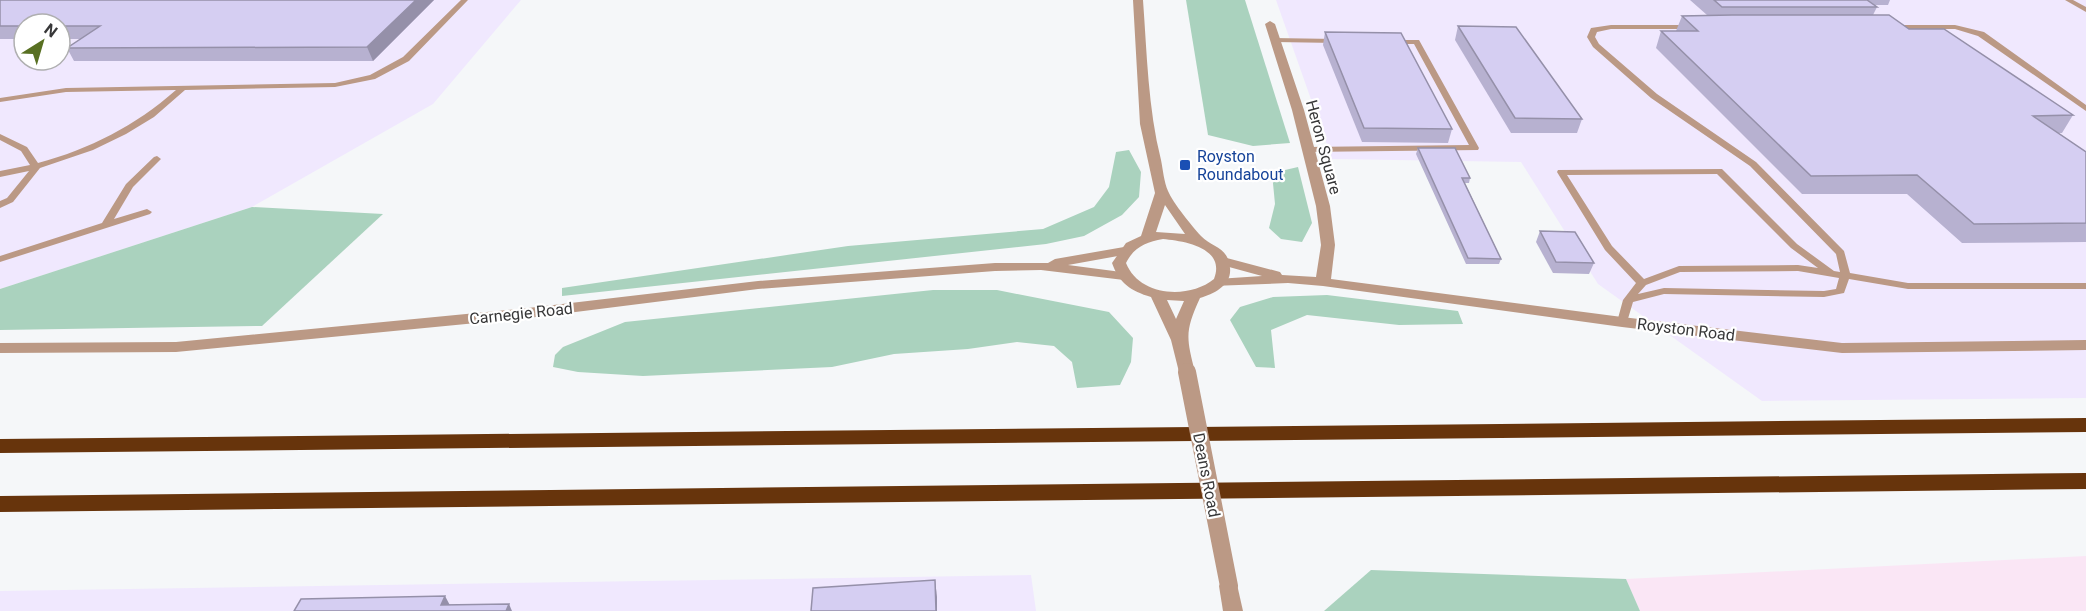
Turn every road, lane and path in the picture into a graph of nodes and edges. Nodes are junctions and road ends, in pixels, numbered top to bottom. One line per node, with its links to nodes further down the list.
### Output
1 (465, 0): 11 (lane)
2 (1138, 0): 19 (street)
3 (2068, 0): 4 (lane)
4 (2086, 10)
5 (1270, 24): 8 (street, Heron Square)
6 (1696, 27): 31 (lane)
7 (1883, 27): 13 (lane)
8 (1275, 40): 9 (lane); 15 (street, Heron Square)
9 (1345, 41)
10 (1381, 42): 15 (lane)
11 (183, 88): 12 (lane); 17 (lane)
12 (0, 100)
13 (2086, 109)
14 (0, 137): 17 (lane)
15 (1308, 150): 33 (street, Heron Square)
16 (156, 159): 22 (lane)
17 (36, 167): 18 (lane); 20 (lane)
18 (0, 174)
19 (1162, 193): 23 (street); 24 (street)
20 (0, 206)
21 (147, 212): 22 (lane)
22 (106, 225): 26 (lane)
23 (1147, 238): 24 (street); 25 (street)
24 (1197, 240): 27 (street)
25 (1124, 251): 28 (street, Carnegie Road); 30 (street)
26 (0, 259)
27 (1223, 261): 32 (street, Royston Road); 35 (street)
28 (1041, 266): 30 (street, Carnegie Road); 43 (street, Carnegie Road)
29 (1833, 274): 31 (lane); 34 (lane); 34 (lane)
30 (1124, 276): 37 (street)
31 (1845, 276): 36 (lane); 39 (lane)
32 (1288, 279): 33 (street, Royston Road); 35 (street, Royston Road)
33 (1323, 282): 40 (street, Royston Road)
34 (1642, 283): 39 (lane)
35 (1217, 284): 38 (street)
36 (2086, 286)
37 (1157, 294): 38 (street); 41 (street, Deans Road)
38 (1194, 295): 41 (street, Deans Road)
39 (1628, 300): 40 (lane)
40 (1622, 322): 42 (street, Royston Road)
41 (1179, 340): 48 (street, Deans Road, bridge)
42 (2086, 345)
43 (0, 348)
44 (2086, 425): 45 (highway)
45 (0, 446)
46 (2086, 481): 47 (highway)
47 (0, 504)
48 (1233, 611)

